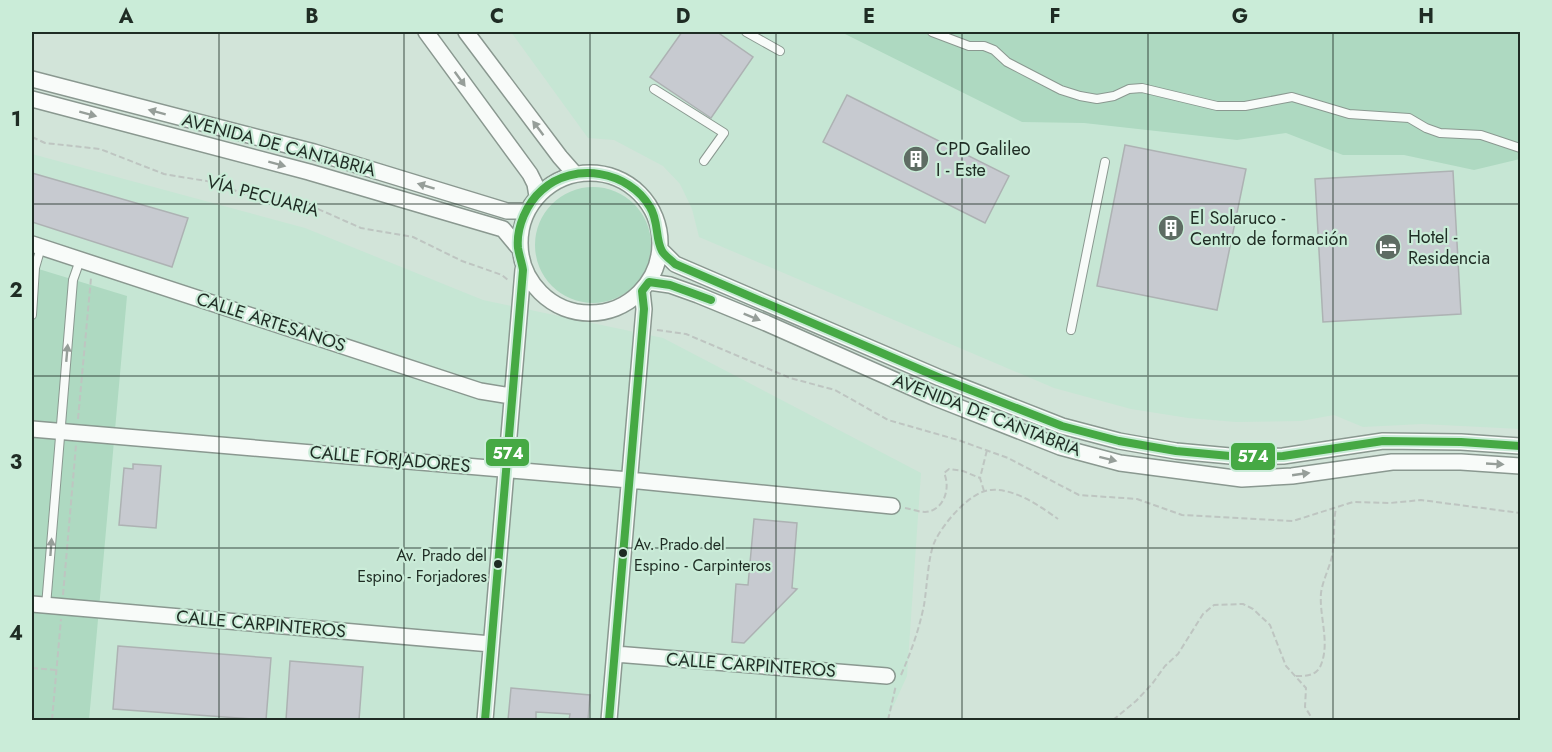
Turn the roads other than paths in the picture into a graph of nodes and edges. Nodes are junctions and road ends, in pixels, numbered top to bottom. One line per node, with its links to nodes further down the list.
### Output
1 (426, 32): 13 (street, one-way to 13)
2 (466, 32): 12 (street, one-way to 2)
3 (746, 32): 5 (lane)
4 (932, 32): 9 (lane)
5 (780, 51)
6 (32, 79): 14 (street, AVENIDA DE CANTABRIA, one-way to 6)
7 (654, 89): 10 (lane)
8 (32, 99): 16 (street, AVENIDA DE CANTABRIA, one-way to 16)
9 (1521, 148)
10 (704, 161)
11 (1105, 162): 22 (lane)
12 (575, 174): 13 (street); 17 (street)
13 (537, 196): 14 (street)
14 (526, 211): 16 (street)
15 (37, 245): 18 (street, CALLE ARTESANOS); 21 (lane)
16 (518, 247): 19 (street)
17 (660, 249): 20 (street); 26 (street, AVENIDA DE CANTABRIA)
18 (78, 266): 23 (street, CALLE ARTESANOS); 25 (lane, one-way to 18)
19 (523, 270): 20 (street); 23 (street)
20 (646, 286): 27 (street, AVENIDA DE CANTABRIA, one-way to 27); 29 (street)
21 (32, 315)
22 (1071, 330)
23 (512, 396): 28 (street)
24 (32, 429): 25 (street, CALLE FORJADORES)
25 (60, 431): 28 (street, CALLE FORJADORES); 31 (lane, one-way to 25)
26 (1521, 446)
27 (1521, 466)
28 (505, 469): 29 (street, CALLE FORJADORES); 32 (street)
29 (629, 480): 30 (street, CALLE FORJADORES); 33 (street)
30 (892, 506)
31 (46, 606): 32 (street, CALLE CARPINTEROS)
32 (491, 644): 35 (street)
33 (615, 654): 34 (street, CALLE CARPINTEROS); 36 (street)
34 (887, 675)
35 (484, 720)
36 (609, 720)

